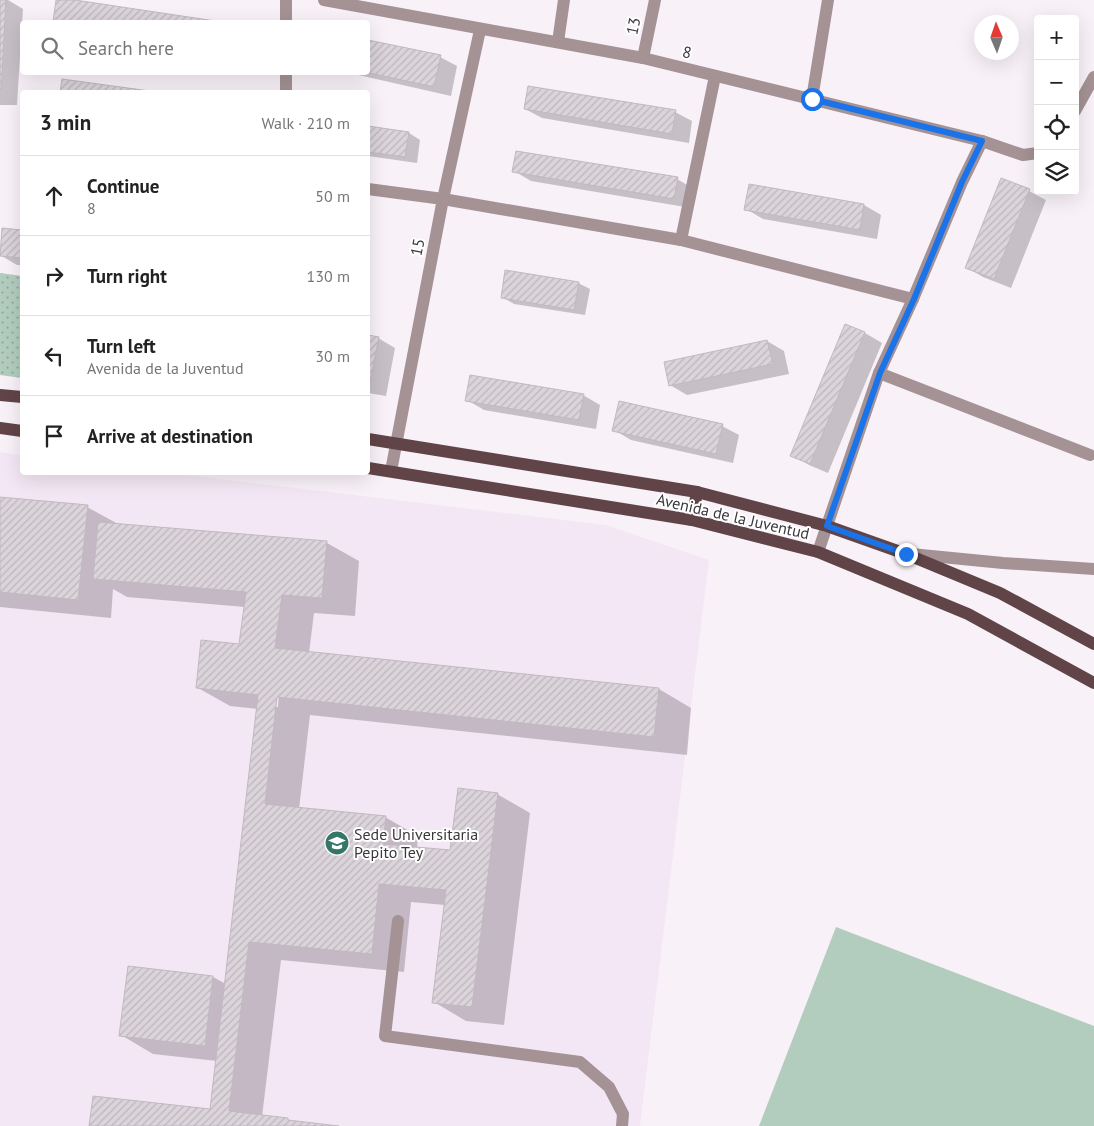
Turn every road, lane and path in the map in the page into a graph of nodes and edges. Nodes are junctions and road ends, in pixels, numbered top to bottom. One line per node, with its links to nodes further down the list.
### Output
1 (286, 0): 6 (street)
2 (324, 0): 7 (street, 8)
3 (564, 0): 8 (street)
4 (655, 0): 9 (street, 13)
5 (828, 0): 14 (street)
6 (286, 20)
7 (480, 30): 8 (street, 8); 19 (street, 15)
8 (558, 42): 9 (street, 8)
9 (642, 58): 11 (street, 8)
10 (286, 75): 13 (street)
11 (715, 76): 14 (street, 8); 20 (street)
12 (1094, 77): 15 (street)
13 (286, 90)
14 (812, 99): 16 (street, 8)
15 (1078, 105)
16 (982, 141): 17 (street, 8); 21 (street)
17 (1034, 154)
18 (370, 188): 19 (street)
19 (442, 199): 20 (street); 28 (street, 15)
20 (681, 240): 21 (street)
21 (914, 299): 22 (street)
22 (880, 373): 29 (street); 34 (street)
23 (0, 395): 24 (main road)
24 (20, 397)
25 (0, 428): 26 (main road)
26 (20, 430)
27 (370, 439): 28 (main road, Avenida de la Juventud)
28 (397, 443): 31 (street, 15); 32 (main road, Avenida de la Juventud)
29 (1090, 455)
30 (370, 468): 31 (main road, Avenida de la Juventud)
31 (391, 471): 33 (main road, Avenida de la Juventud)
32 (697, 492): 33 (main road); 34 (main road, Avenida de la Juventud)
33 (692, 520): 35 (main road, Avenida de la Juventud)
34 (827, 526): 35 (street); 36 (main road, Avenida de la Juventud)
35 (818, 552): 39 (main road, Avenida de la Juventud)
36 (906, 554): 37 (street); 38 (main road, Avenida de la Juventud)
37 (1094, 570)
38 (1094, 644)
39 (1094, 683)
40 (398, 921): 41 (street)
41 (622, 1126)

